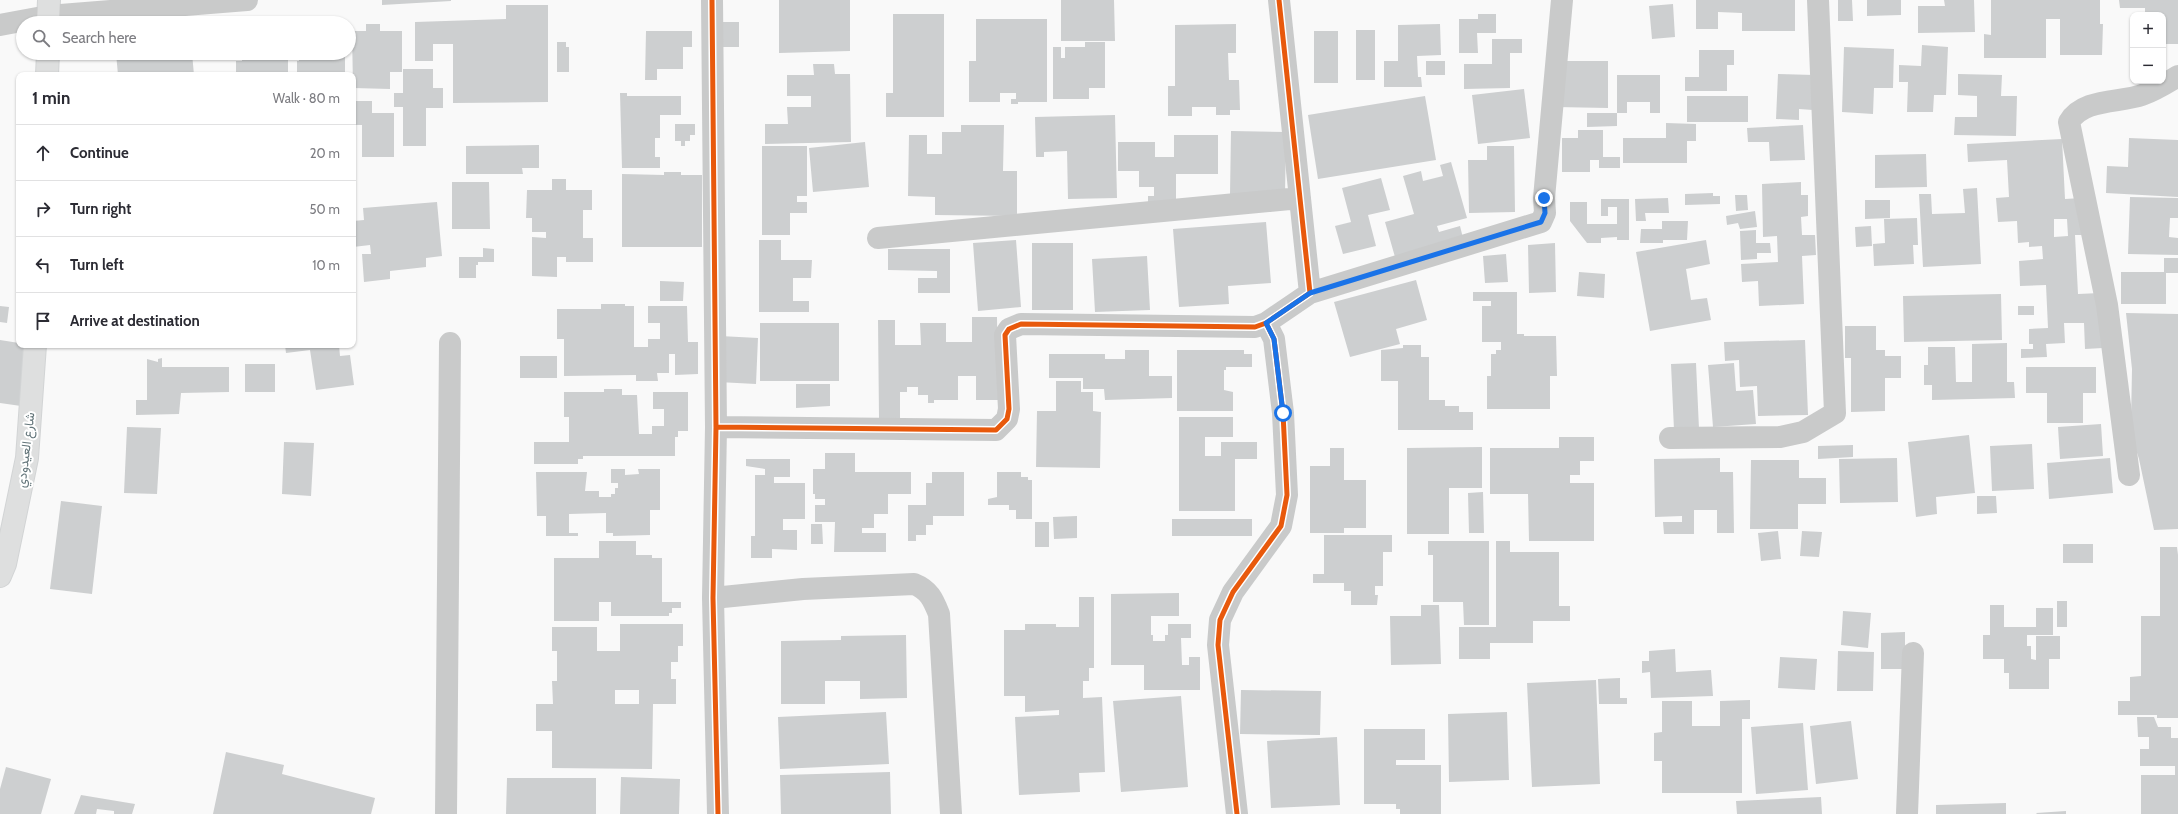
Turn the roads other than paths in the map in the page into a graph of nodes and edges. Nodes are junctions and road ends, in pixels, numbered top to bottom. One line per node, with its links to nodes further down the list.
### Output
1 (247, 0): 6 (street)
2 (712, 0): 19 (street)
3 (1279, 0): 13 (street)
4 (1562, 0): 15 (street)
5 (1818, 0): 20 (street)
6 (48, 13): 7 (street)
7 (36, 16)
8 (16, 21): 9 (street)
9 (0, 25)
10 (48, 60): 11 (street)
11 (47, 72)
12 (2178, 76): 21 (street)
13 (1300, 198): 14 (street); 15 (street)
14 (878, 238)
15 (1310, 293): 16 (street)
16 (1266, 323): 19 (street); 28 (street)
17 (450, 343): 25 (street)
18 (35, 348): 22 (street, شارع العيدودي)
19 (716, 427): 23 (street)
20 (1670, 438)
21 (2129, 475)
22 (0, 576)
23 (713, 598): 26 (street); 27 (street)
24 (1913, 653): 29 (street)
25 (446, 814)
26 (718, 814)
27 (951, 814)
28 (1237, 814)
29 (1907, 814)

